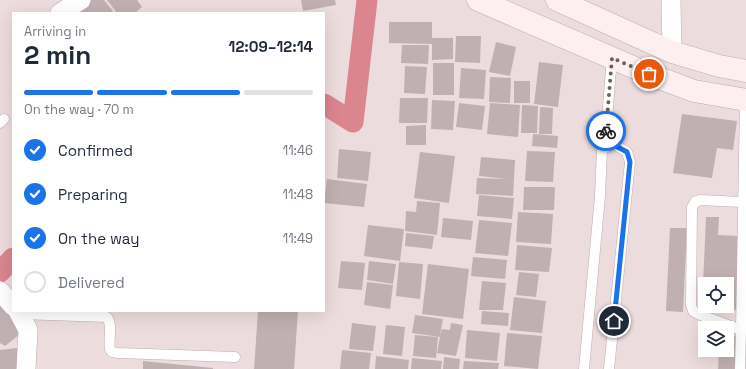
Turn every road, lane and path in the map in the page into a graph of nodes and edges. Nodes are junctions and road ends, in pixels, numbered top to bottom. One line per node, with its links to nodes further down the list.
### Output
1 (81, 0): 5 (street)
2 (478, 0): 7 (main road)
3 (557, 0): 6 (main road)
4 (671, 0): 6 (street)
5 (62, 12)
6 (672, 52): 8 (main road)
7 (612, 58): 9 (main road); 10 (lane)
8 (746, 71)
9 (745, 100): 11 (lane)
10 (612, 144): 19 (lane); 20 (lane)
11 (742, 202): 16 (lane); 16 (lane)
12 (0, 291): 13 (street)
13 (12, 304)
14 (18, 312): 18 (street)
15 (43, 312): 17 (lane)
16 (742, 330): 21 (lane)
17 (235, 357)
18 (26, 369)
19 (584, 369)
20 (609, 369)
21 (740, 369)

